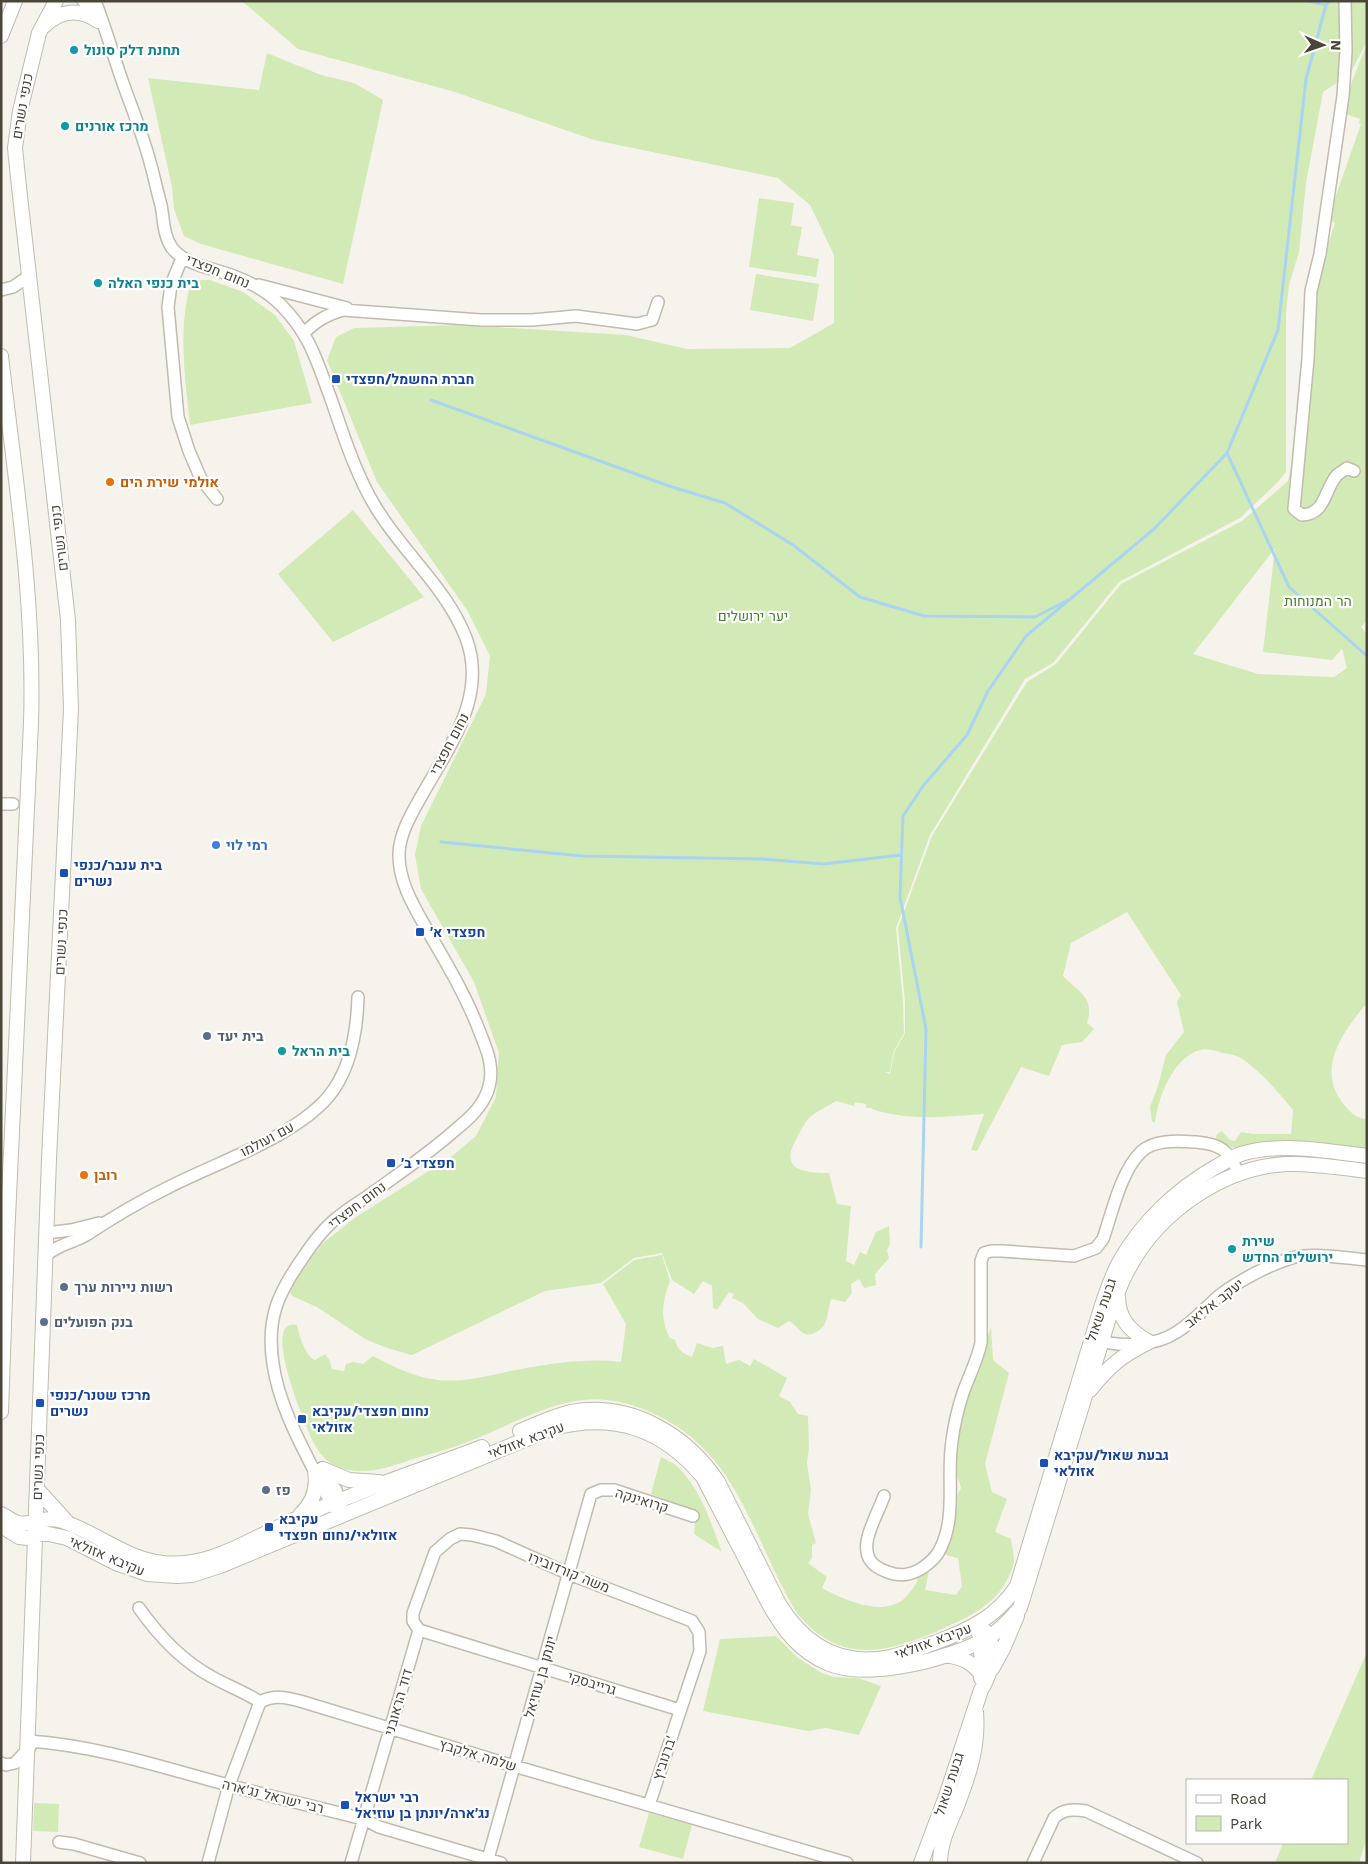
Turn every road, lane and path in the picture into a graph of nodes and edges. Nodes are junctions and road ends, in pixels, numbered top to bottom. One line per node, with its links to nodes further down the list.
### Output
1 (56, 1): 7 (street, כנפי נשרים)
2 (82, 1): 6 (street, נחום חפצדי)
3 (95, 1): 9 (street, נחום חפצדי)
4 (1345, 1): 18 (street)
5 (12, 3): 8 (street)
6 (98, 21): 7 (street); 9 (street, נחום חפצדי)
7 (39, 33): 11 (street, כנפי נשרים)
8 (1, 36)
9 (109, 42): 10 (street, נחום חפצדי)
10 (182, 258): 12 (street, נחום חפצדי); 19 (street)
11 (29, 276): 13 (street); 26 (street, כנפי נשרים)
12 (246, 281): 15 (street); 16 (street, נחום חפצדי)
13 (1, 290)
14 (658, 302): 15 (street)
15 (356, 311): 16 (street)
16 (304, 333): 34 (street, נחום חפצדי)
17 (1, 356): 33 (street)
18 (1354, 471)
19 (217, 499)
20 (358, 996): 25 (street, עם ועולמו)
21 (1367, 1156): 22 (street, גבעת שאול)
22 (1232, 1157): 24 (street); 30 (street, גבעת שאול); 38 (street)
23 (1367, 1171): 24 (street, גבעת שאול)
24 (1238, 1173): 29 (street, גבעת שאול)
25 (105, 1221): 26 (street, עם ועולמו); 27 (street, עם ועולמו)
26 (46, 1233): 27 (street, כנפי נשרים)
27 (45, 1257): 36 (street, כנפי נשרים)
28 (1367, 1260): 31 (street, יעקב אליאב)
29 (1118, 1291): 30 (street, גבעת שאול); 31 (street)
30 (1096, 1340): 31 (street, יעקב אליאב); 32 (street, גבעת שאול); 53 (street, גבעת שאול)
31 (1149, 1342): 32 (street)
32 (1085, 1397): 52 (street, גבעת שאול)
33 (1, 1412)
34 (319, 1470): 35 (street); 39 (street, נחום חפצדי); 43 (street)
35 (388, 1482): 39 (street, עקיבא אזולאי); 53 (street, עקיבא אזולאי)
36 (37, 1489): 44 (street, כנפי נשרים); 45 (street)
37 (591, 1494): 42 (street, קרואינקה); 50 (street, יונתן בן עוזיאל)
38 (884, 1496)
39 (336, 1502): 41 (street, נחום חפצדי); 43 (street, עקיבא אזולאי)
40 (1, 1514): 44 (street, עקיבא אזולאי)
41 (342, 1515): 48 (street, עקיבא אזולאי); 56 (street, עקיבא אזולאי)
42 (693, 1516)
43 (296, 1519): 45 (street, עקיבא אזולאי)
44 (36, 1521): 45 (street, עקיבא אזולאי); 47 (street, כנפי נשרים)
45 (69, 1524)
46 (1, 1526): 47 (street, עקיבא אזולאי)
47 (36, 1536): 48 (street, עקיבא אזולאי); 49 (street, כנפי נשרים)
48 (68, 1538): 49 (street)
49 (35, 1562): 63 (street, כנפי נשרים)
50 (569, 1574): 54 (street, משה קורדובירו); 57 (street, יונתן בן עוזיאל); 61 (street, משה קורדובירו)
51 (139, 1608): 59 (street)
52 (1020, 1608): 55 (street, גבעת שאול); 58 (street)
53 (978, 1624): 55 (street, גבעת שאול)
54 (420, 1630): 57 (street, גרייבסקי); 62 (street, דוד הראובני)
55 (985, 1639): 56 (street, עקיבא אזולאי); 58 (street, גבעת שאול)
56 (945, 1655): 58 (street)
57 (542, 1668): 61 (street, גרייבסקי); 65 (street, יונתן בן עוזיאל)
58 (985, 1674): 60 (street, גבעת שאול)
59 (260, 1702): 62 (street, שלמה אלקבץ); 66 (street)
60 (976, 1704): 67 (street, גבעת שאול); 69 (street, גבעת שאול)
61 (680, 1710): 68 (street, ברנוביץ')
62 (390, 1728): 65 (street, שלמה אלקבץ); 70 (street, דוד הראובני)
63 (32, 1744): 64 (street); 66 (street, רבי ישראל נג'ארה); 73 (street, כנפי נשרים)
64 (1, 1763)
65 (514, 1766): 68 (street, שלמה אלקבץ); 72 (street, יונתן בן עוזיאל)
66 (229, 1785): 70 (street, רבי ישראל נג'ארה); 75 (street)
67 (946, 1796): 69 (street); 79 (street, גבעת שאול)
68 (648, 1805): 78 (street, שלמה אלקבץ)
69 (954, 1814): 80 (street, גבעת שאול)
70 (364, 1819): 72 (street, רבי ישראל נג'ארה); 76 (street, דוד הראובני)
71 (59, 1842): 74 (street)
72 (488, 1859): 77 (street, רבי ישראל נג'ארה)
73 (24, 1863)
74 (140, 1863)
75 (208, 1863)
76 (352, 1863)
77 (501, 1863)
78 (847, 1863)
79 (921, 1863)
80 (940, 1863)
81 (1034, 1863): 82 (street)
82 (1197, 1863)

